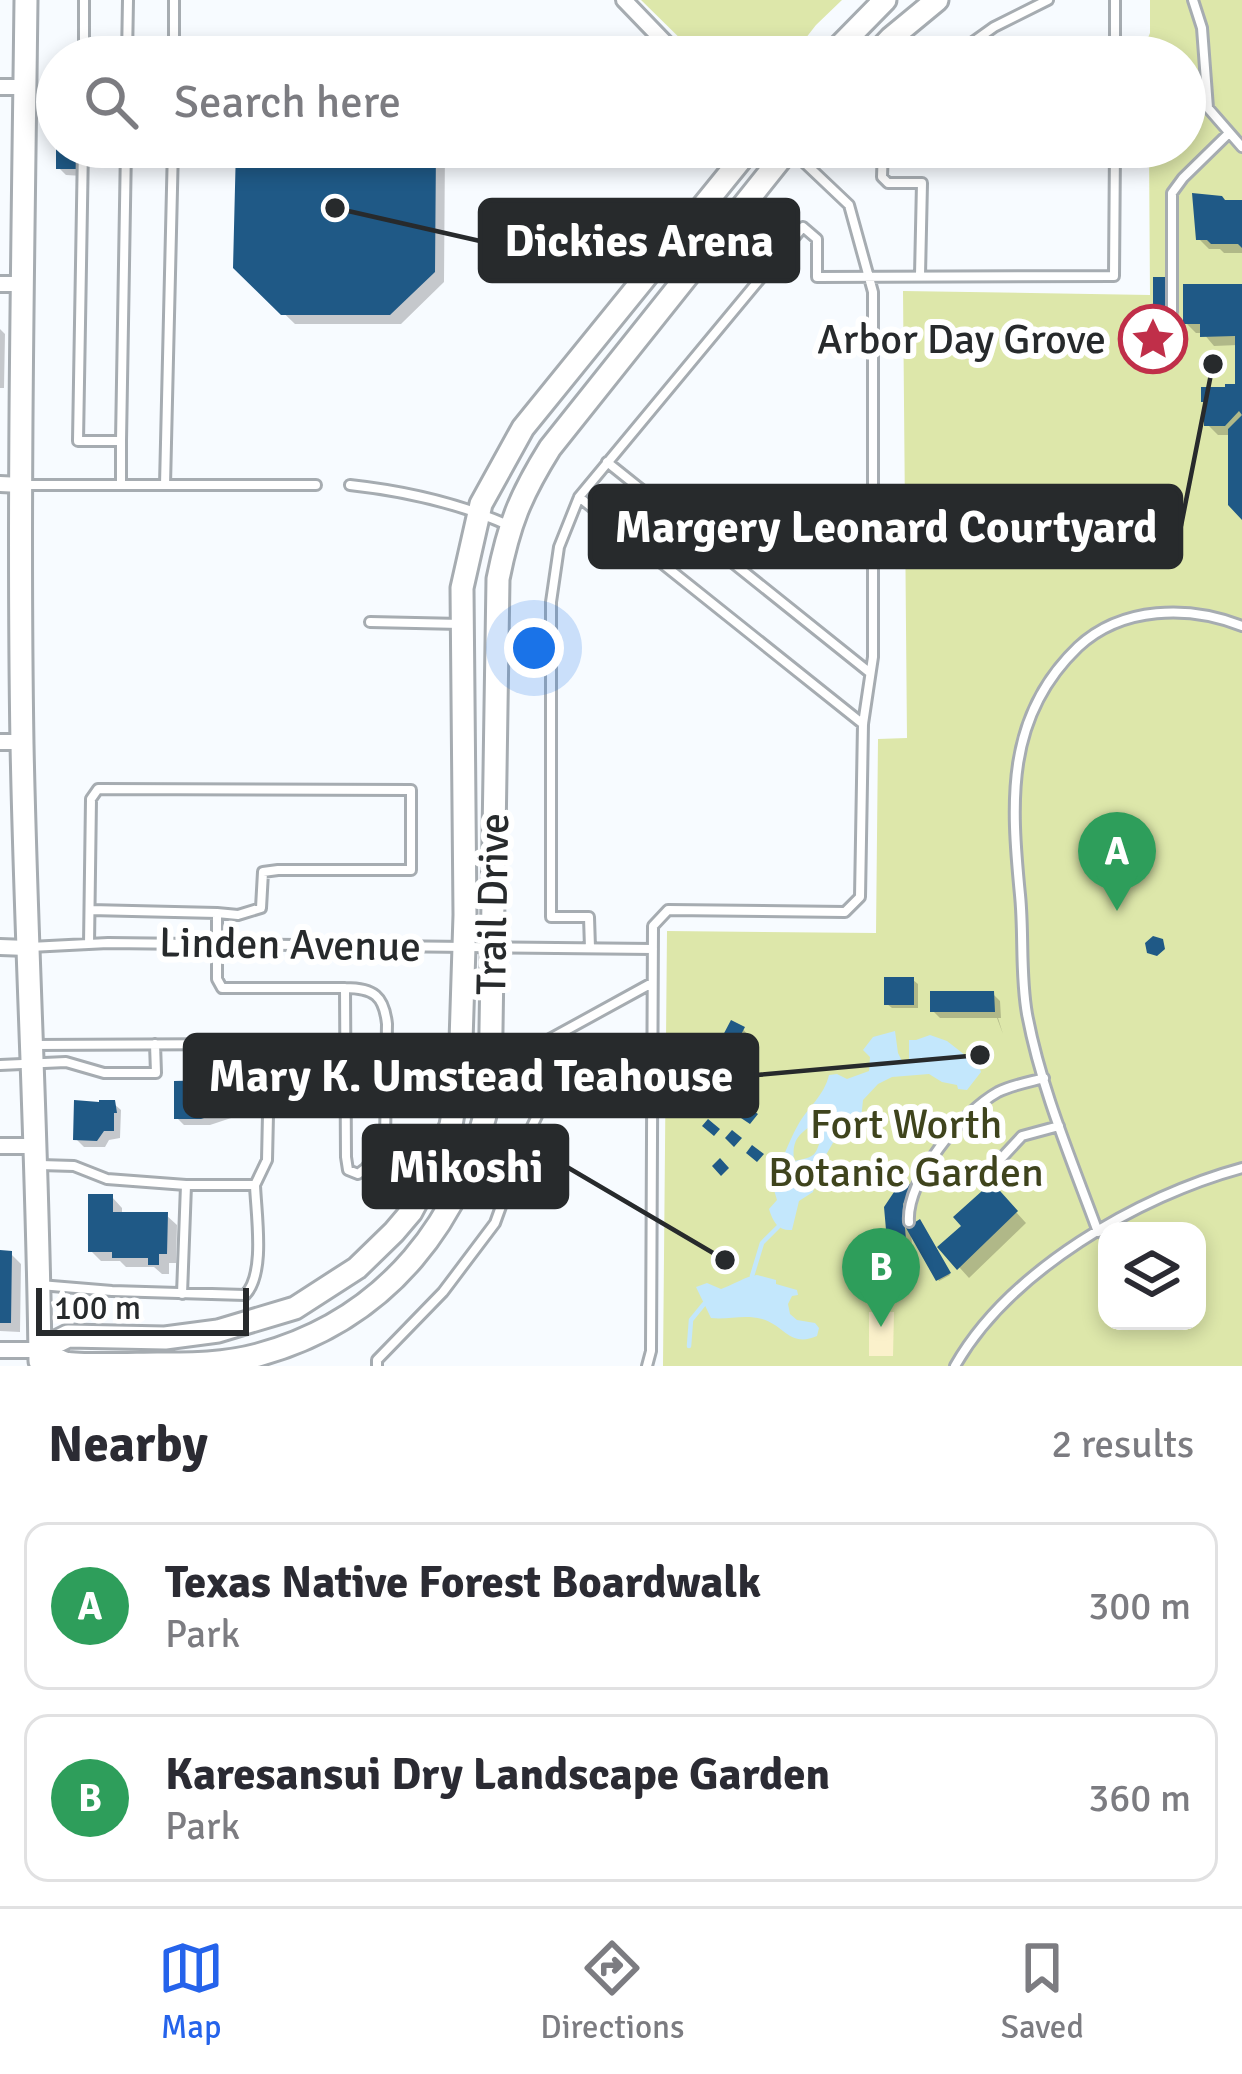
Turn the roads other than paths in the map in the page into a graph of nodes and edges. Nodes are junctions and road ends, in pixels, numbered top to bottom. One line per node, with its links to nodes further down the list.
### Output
1 (26, 0): 22 (street)
2 (84, 0): 11 (lane)
3 (128, 0): 12 (lane)
4 (174, 0): 13 (lane)
5 (624, 0): 14 (street)
6 (884, 0): 15 (street)
7 (937, 0): 16 (street)
8 (1048, 0): 17 (lane)
9 (1115, 0): 18 (lane)
10 (1193, 0): 19 (lane)
11 (84, 36)
12 (127, 36)
13 (174, 36)
14 (659, 36)
15 (848, 36)
16 (893, 36)
17 (981, 36)
18 (1115, 36)
19 (1203, 36)
20 (1206, 81): 23 (lane)
21 (0, 87): 22 (street)
22 (25, 87): 38 (street)
23 (1228, 134): 24 (lane); 25 (lane)
24 (1242, 147)
25 (1206, 156)
26 (83, 168): 41 (lane)
27 (126, 168): 41 (lane)
28 (173, 168): 45 (lane)
29 (734, 168): 49 (street, Trail Drive)
30 (772, 168): 51 (street, Trail Drive)
31 (811, 168): 35 (lane)
32 (882, 168): 36 (lane)
33 (1115, 168): 36 (lane)
34 (1193, 168): 39 (lane)
35 (867, 275): 36 (lane); 42 (lane); 57 (lane)
36 (920, 275)
37 (0, 284): 38 (street)
38 (23, 284): 40 (street)
39 (1172, 312)
40 (11, 387): 43 (street)
41 (121, 441): 44 (lane)
42 (608, 462): 48 (lane); 57 (lane)
43 (10, 485): 44 (lane); 50 (street)
44 (121, 485): 45 (lane)
45 (165, 485): 46 (lane)
46 (316, 485)
47 (350, 485): 49 (lane)
48 (579, 497): 58 (lane); 68 (lane)
49 (479, 512): 51 (lane); 54 (street, Trail Drive)
50 (11, 514): 52 (street)
51 (510, 526): 55 (street, Trail Drive)
52 (11, 563): 59 (street)
53 (370, 622): 54 (lane)
54 (462, 624): 55 (street); 64 (street, Trail Drive)
55 (497, 624): 66 (street, Trail Drive)
56 (1242, 626): 75 (lane)
57 (870, 673): 58 (lane)
58 (863, 724): 69 (lane)
59 (11, 742): 67 (street)
60 (90, 910): 61 (lane); 61 (lane); 62 (lane)
61 (218, 914): 63 (lane)
62 (89, 944): 63 (lane, Linden Avenue); 67 (lane, Linden Avenue)
63 (218, 944): 64 (lane, Linden Avenue); 71 (lane)
64 (464, 946): 66 (lane, Linden Avenue); 89 (street, Trail Drive)
65 (0, 947): 67 (street, Linden Avenue)
66 (492, 947): 68 (lane, Linden Avenue); 90 (street, Trail Drive)
67 (27, 948): 73 (street)
68 (590, 948): 69 (lane, Linden Avenue)
69 (653, 949): 70 (lane)
70 (653, 982): 91 (lane); 92 (lane)
71 (345, 988): 71 (lane)
72 (155, 1044): 73 (lane); 73 (lane); 82 (lane)
73 (33, 1055): 74 (lane); 78 (street)
74 (0, 1065)
75 (1044, 1078): 76 (lane); 83 (lane)
76 (1059, 1126): 80 (lane); 85 (lane)
77 (0, 1146): 78 (street)
78 (37, 1156): 81 (lane); 86 (street)
79 (1242, 1168): 84 (lane)
80 (984, 1177)
81 (186, 1185): 82 (lane); 87 (lane)
82 (255, 1185): 87 (lane)
83 (909, 1222)
84 (1116, 1222)
85 (1098, 1232): 93 (lane)
86 (38, 1285): 87 (lane); 89 (street)
87 (182, 1294)
88 (0, 1349): 89 (street)
89 (40, 1358): 90 (street, Trail Drive)
90 (100, 1365)
91 (376, 1366)
92 (647, 1366)
93 (955, 1366)

